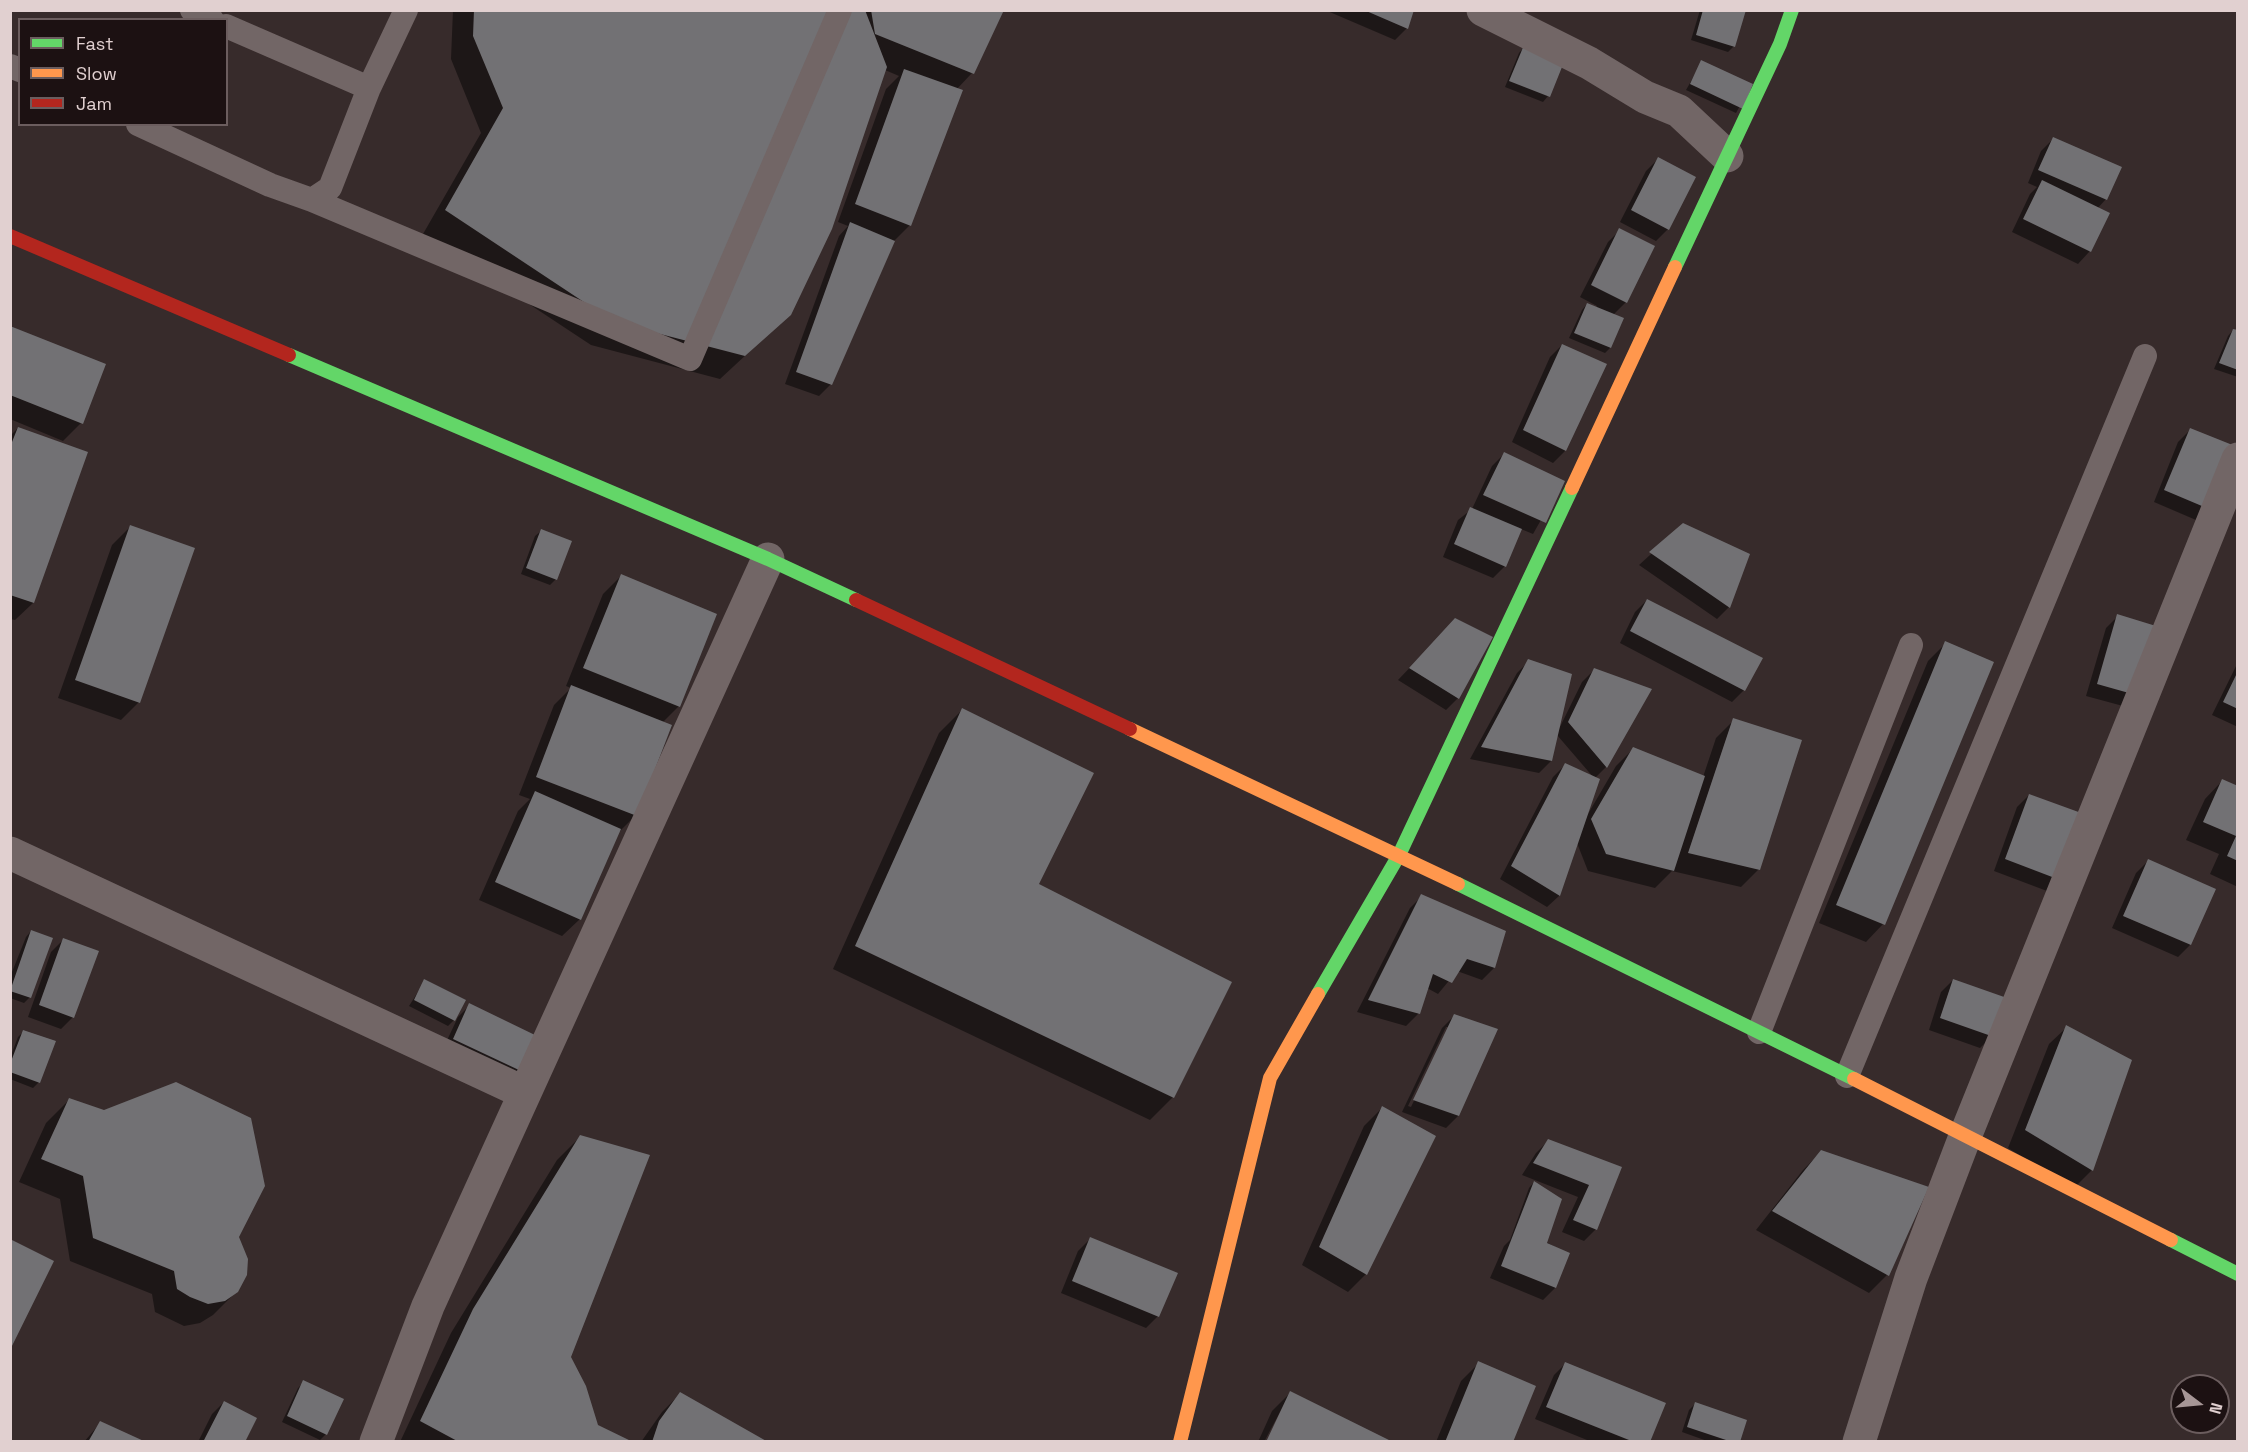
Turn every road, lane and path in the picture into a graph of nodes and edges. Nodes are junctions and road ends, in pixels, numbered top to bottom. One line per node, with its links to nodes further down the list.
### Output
1 (192, 10): 6 (lane)
2 (406, 10): 8 (lane)
3 (840, 10): 11 (lane)
4 (1483, 10): 10 (street)
5 (1792, 10): 10 (street)
6 (208, 18)
7 (228, 27): 8 (lane)
8 (369, 88): 11 (lane)
9 (142, 126): 11 (lane)
10 (1727, 156): 18 (street)
11 (312, 200)
12 (10, 236): 15 (street)
13 (2145, 356): 20 (lane)
14 (2238, 459): 22 (street)
15 (768, 559): 18 (street); 21 (street)
16 (1911, 645): 19 (lane)
17 (10, 853): 21 (street)
18 (1399, 855): 19 (street); 25 (street)
19 (1759, 1032): 20 (street)
20 (1846, 1076): 22 (street)
21 (525, 1094): 24 (street)
22 (1966, 1134): 23 (street); 26 (street)
23 (2238, 1274)
24 (376, 1442)
25 (1180, 1442)
26 (1859, 1442)

